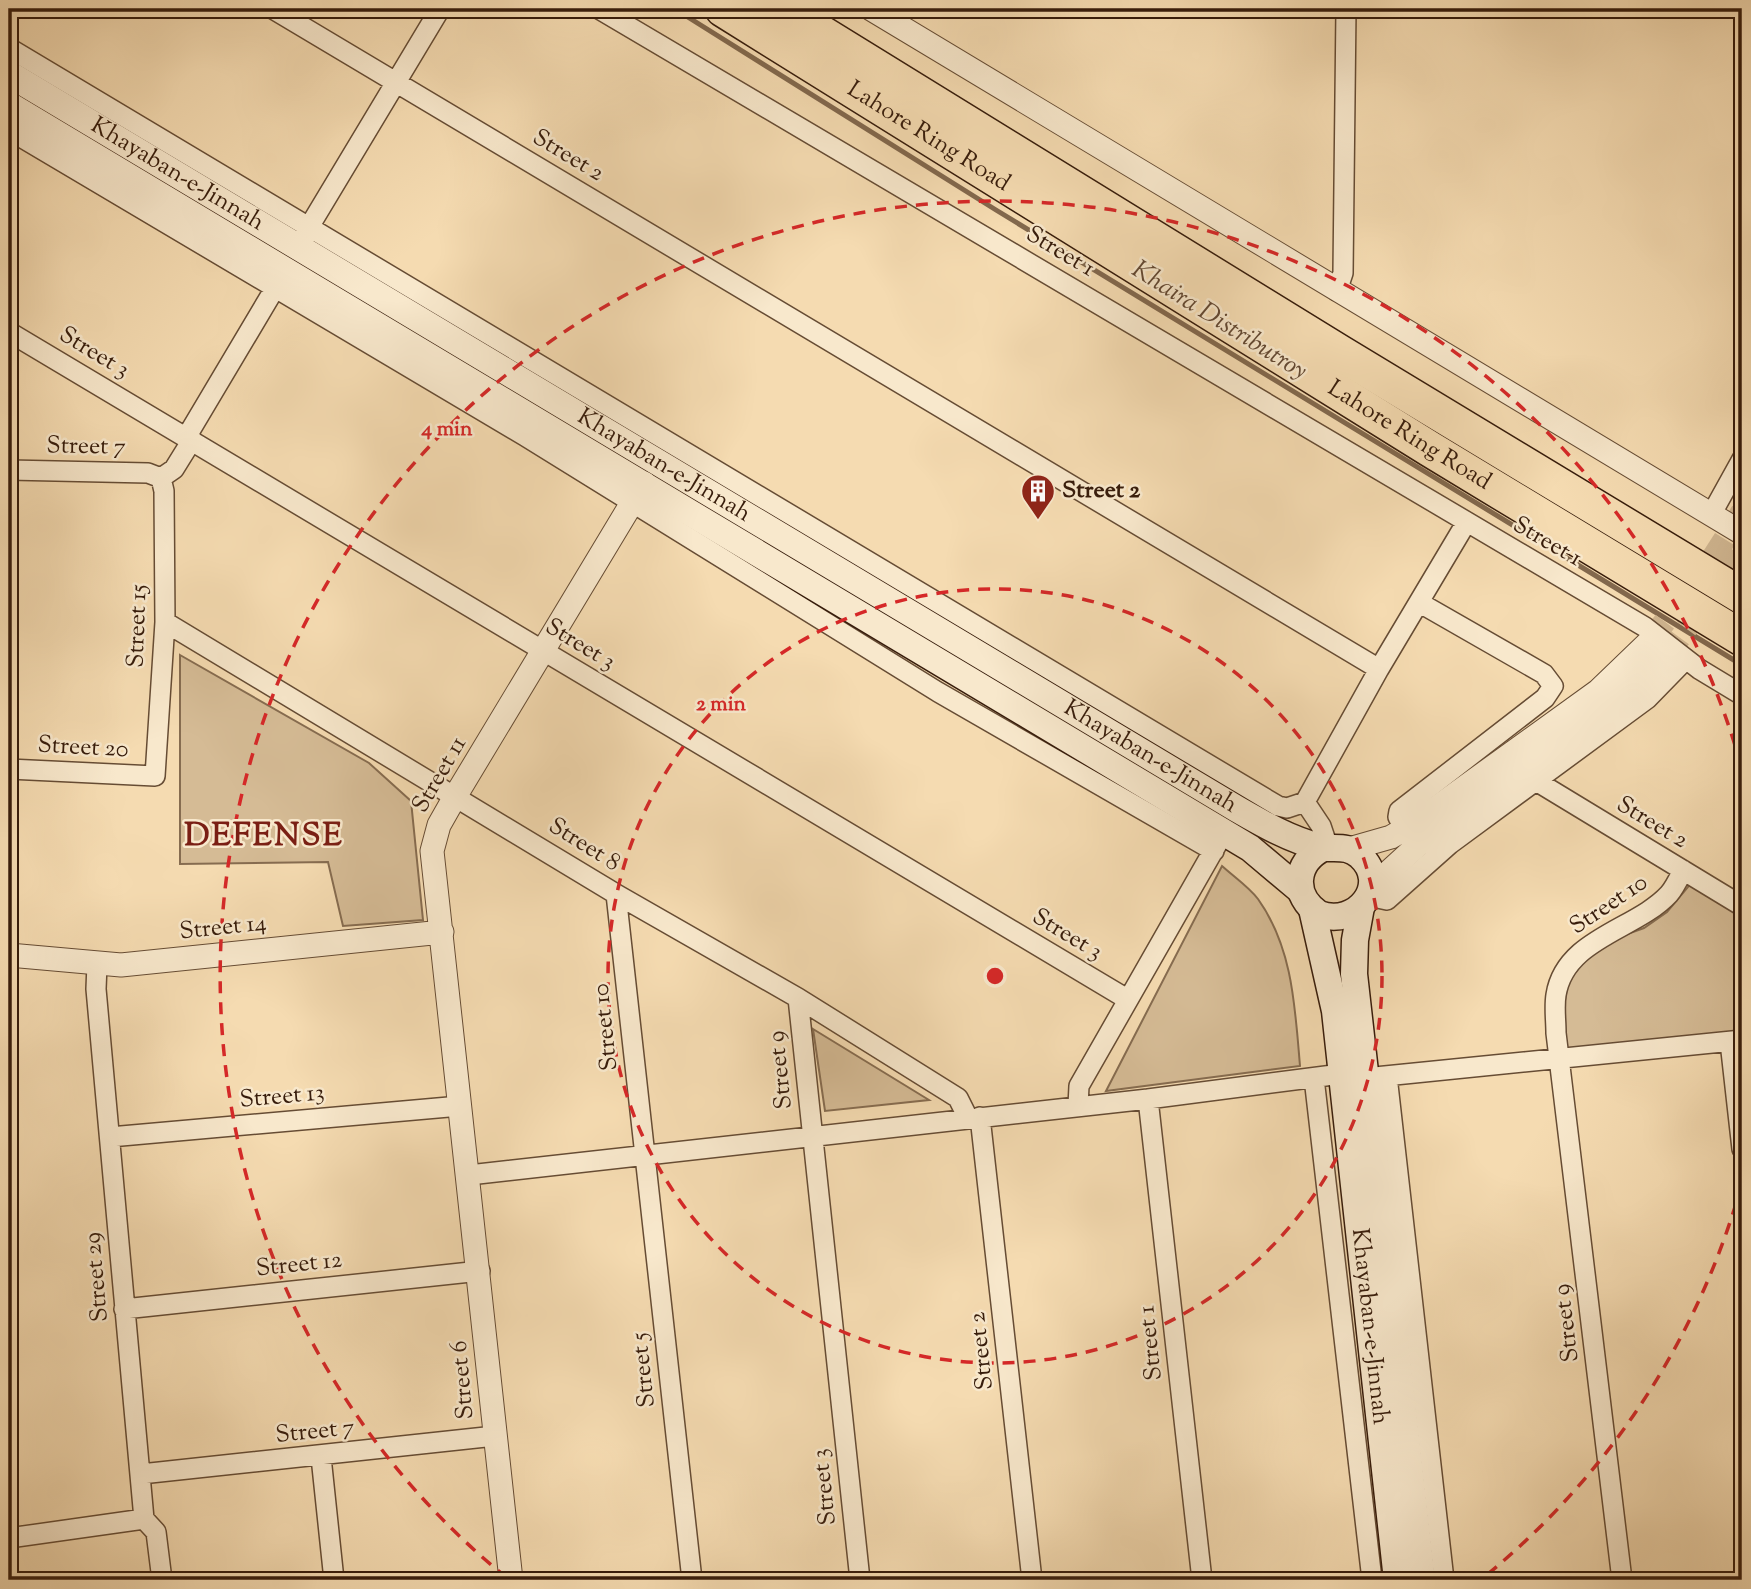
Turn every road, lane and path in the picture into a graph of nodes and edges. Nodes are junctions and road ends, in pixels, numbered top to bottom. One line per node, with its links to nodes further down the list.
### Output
1 (273, 9): 10 (street, Street 2)
2 (440, 9): 10 (street)
3 (599, 9): 22 (street, Street 1)
4 (723, 9): 27 (highway, Lahore Ring Road)
5 (782, 9): 24 (highway, Lahore Ring Road)
6 (871, 9): 14 (street)
7 (1346, 9): 14 (street)
8 (9, 48): 13 (street)
9 (9, 74): 13 (main road, Khayaban-e-Jinnah)
10 (396, 82): 13 (street); 30 (street, Street 2)
11 (9, 105): 13 (main road, Khayaban-e-Jinnah)
12 (9, 130): 13 (street)
13 (292, 258): 16 (street); 20 (main road, Khayaban-e-Jinnah); 36 (street); 39 (main road, Khayaban-e-Jinnah)
14 (1338, 291): 21 (street)
15 (9, 332): 16 (street, Street 3)
16 (189, 438): 19 (street); 28 (street, Street 3)
17 (1742, 459): 21 (street)
18 (9, 470): 19 (street, Street 7)
19 (161, 478): 26 (street, Street 15)
20 (638, 493): 28 (street, Street 11); 38 (main road, Khayaban-e-Jinnah)
21 (1711, 515): 23 (street)
22 (1466, 523): 25 (street); 29 (street, Street 1)
23 (1742, 533)
24 (1742, 597)
25 (1420, 603): 30 (street); 37 (street)
26 (164, 622): 33 (street, Street 15); 35 (street, Street 8)
27 (1742, 638)
28 (544, 652): 35 (street, Street 11); 49 (street, Street 3)
29 (1668, 652): 31 (street, Street 1); 34 (street); 37 (street); 42 (street)
30 (1379, 669): 36 (street)
31 (1742, 695)
32 (9, 769): 33 (street, Street 20)
33 (155, 776)
34 (1536, 781): 40 (street, Street 2); 42 (street)
35 (456, 795): 41 (street, Street 8); 45 (street, Street 11)
36 (1305, 802): 39 (street)
37 (1405, 829): 39 (street)
38 (1219, 842): 43 (main road, Khayaban-e-Jinnah); 49 (street)
39 (1333, 848): 42 (main road); 43 (main road)
40 (1683, 870): 44 (street, Street 2); 51 (street, Street 10)
41 (616, 894): 48 (street, Street 8); 61 (street, Street 10)
42 (1367, 897): 43 (main road); 52 (main road)
43 (1306, 900): 52 (main road)
44 (1742, 906)
45 (442, 932): 47 (street, Street 14); 55 (street, Street 11)
46 (9, 956): 47 (street, Street 14)
47 (97, 964): 58 (street, Street 29)
48 (798, 998): 57 (street, Street 8); 59 (street, Street 9)
49 (1127, 999): 56 (street)
50 (1736, 1041): 51 (street); 60 (street)
51 (1561, 1061): 52 (street); 81 (street, Street 9)
52 (1365, 1076): 53 (street); 78 (main road, Khayaban-e-Jinnah); 79 (main road, Khayaban-e-Jinnah); 80 (street)
53 (1314, 1078): 54 (street); 77 (street)
54 (1148, 1099): 56 (street); 76 (street, Street 1)
55 (460, 1105): 58 (street, Street 13); 62 (street, Street 11)
56 (1078, 1106): 57 (street)
57 (974, 1118): 59 (street); 75 (street, Street 2)
58 (110, 1137): 64 (street, Street 29)
59 (812, 1137): 61 (street); 74 (street, Street 3)
60 (1742, 1149)
61 (645, 1154): 62 (street); 73 (street, Street 5)
62 (469, 1175): 63 (street, Street 6)
63 (480, 1271): 64 (street, Street 12); 65 (street, Street 6)
64 (124, 1309): 67 (street, Street 29)
65 (495, 1436): 66 (street, Street 7); 72 (street, Street 6)
66 (321, 1457): 67 (street, Street 7); 71 (street)
67 (141, 1474): 68 (street, Street 29)
68 (144, 1519): 69 (street); 70 (street, Street 29)
69 (9, 1538)
70 (162, 1580)
71 (334, 1580)
72 (511, 1580)
73 (692, 1580)
74 (860, 1580)
75 (1032, 1580)
76 (1202, 1580)
77 (1372, 1580)
78 (1397, 1580)
79 (1422, 1580)
80 (1444, 1580)
81 (1622, 1580)

